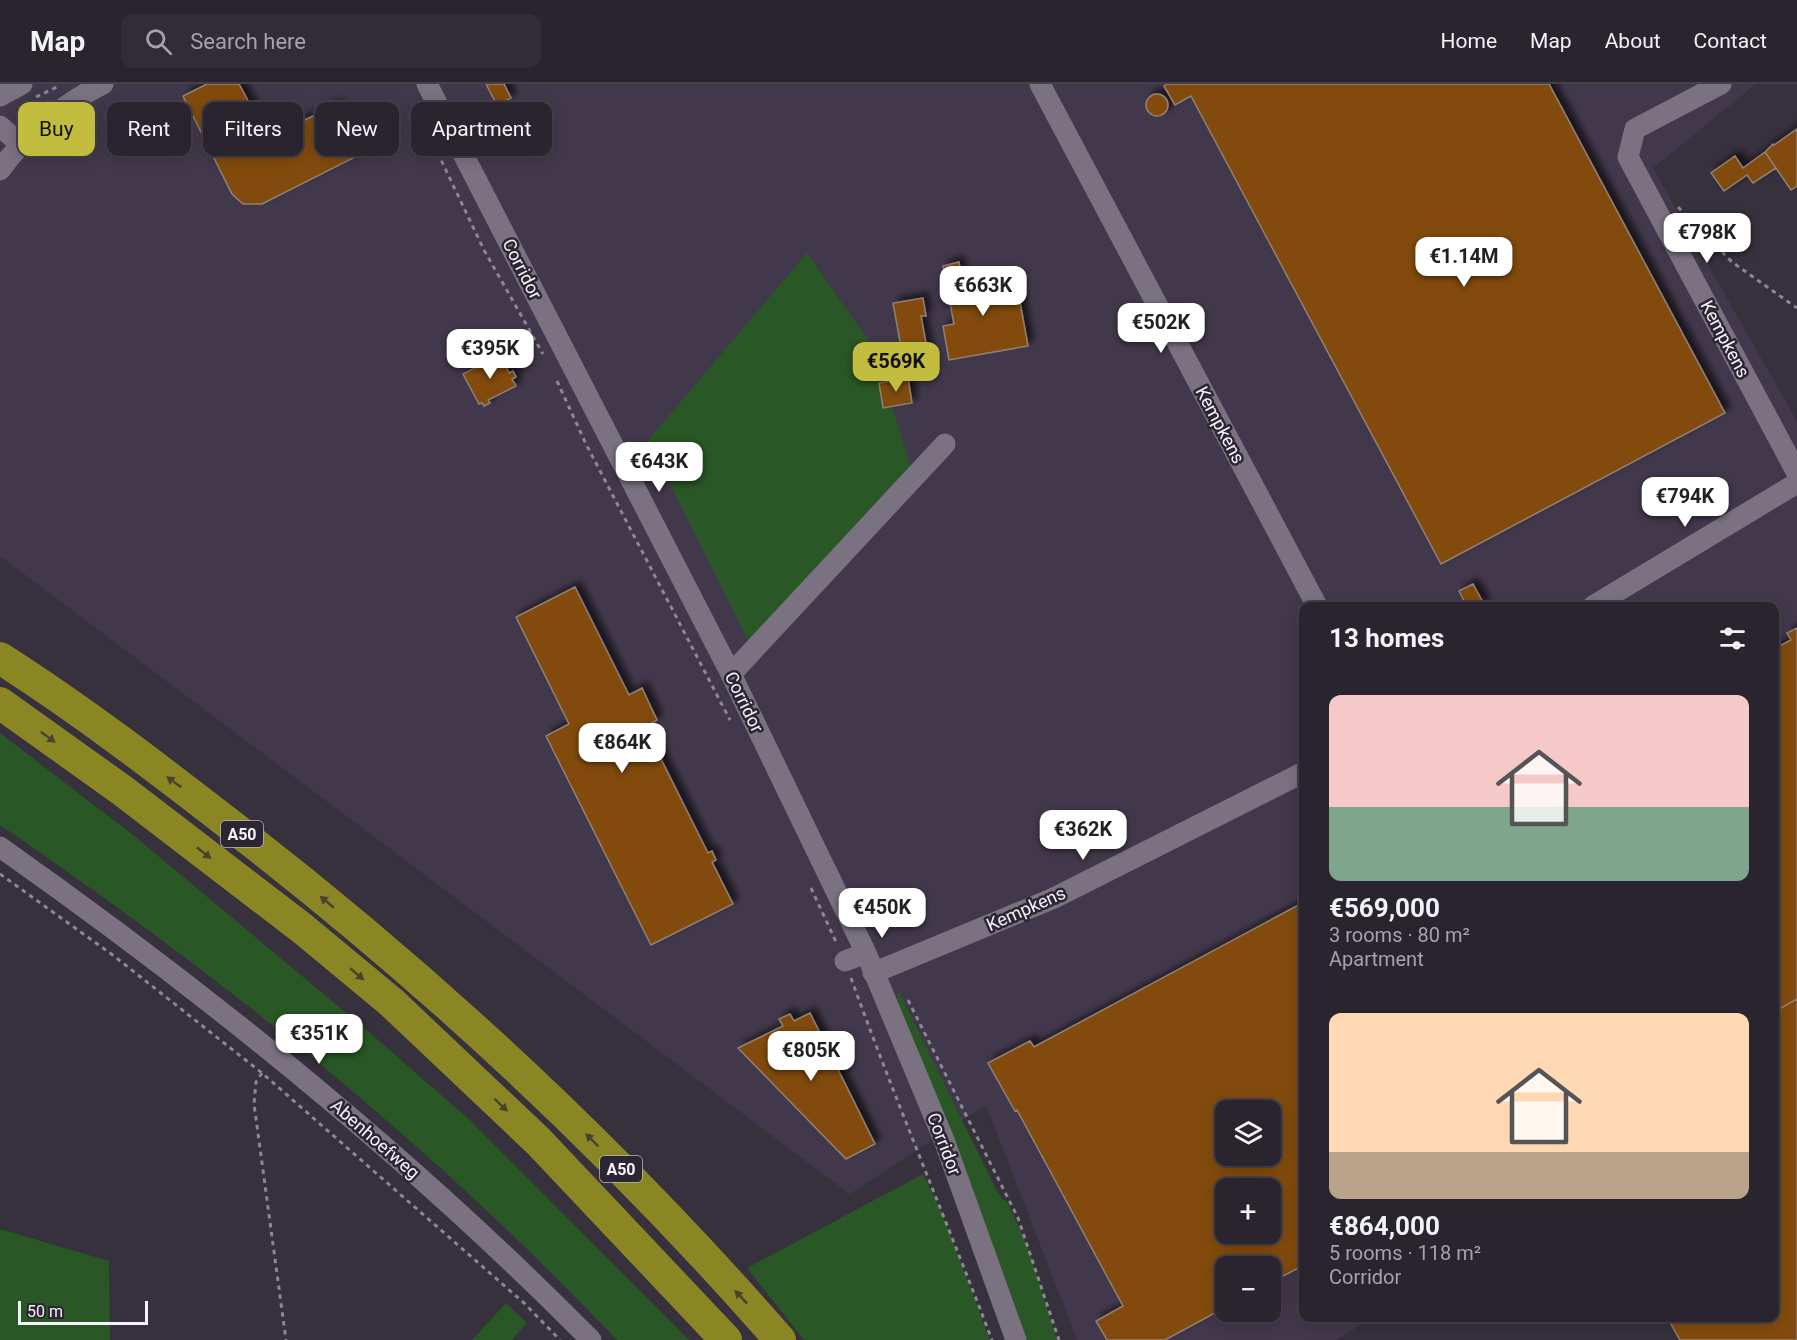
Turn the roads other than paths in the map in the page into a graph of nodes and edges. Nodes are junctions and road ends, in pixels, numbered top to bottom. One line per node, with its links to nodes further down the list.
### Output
1 (22, 84): 6 (street)
2 (103, 84): 7 (street)
3 (427, 84): 19 (street, Corridor)
4 (1040, 84): 15 (street, Kempkens)
5 (1721, 84): 13 (street, Kempkens)
6 (0, 96)
7 (70, 102)
8 (0, 126): 9 (street)
9 (18, 142)
10 (18, 149): 11 (street)
11 (0, 170)
12 (945, 444): 19 (street)
13 (1797, 473)
14 (1797, 483): 16 (street)
15 (1315, 602)
16 (1600, 602)
17 (0, 649): 18 (highway, A50)
18 (12, 666): 28 (highway, A50, one-way to 18)
19 (731, 674): 23 (street, Corridor)
20 (0, 703): 27 (highway, A50, one-way to 27)
21 (1299, 775): 25 (street, Kempkens)
22 (0, 847): 26 (street, Abenhoefweg)
23 (866, 953): 24 (street); 25 (street, Corridor)
24 (845, 961)
25 (873, 973): 29 (street, Corridor)
26 (591, 1340)
27 (726, 1340)
28 (780, 1340)
29 (1016, 1340)

